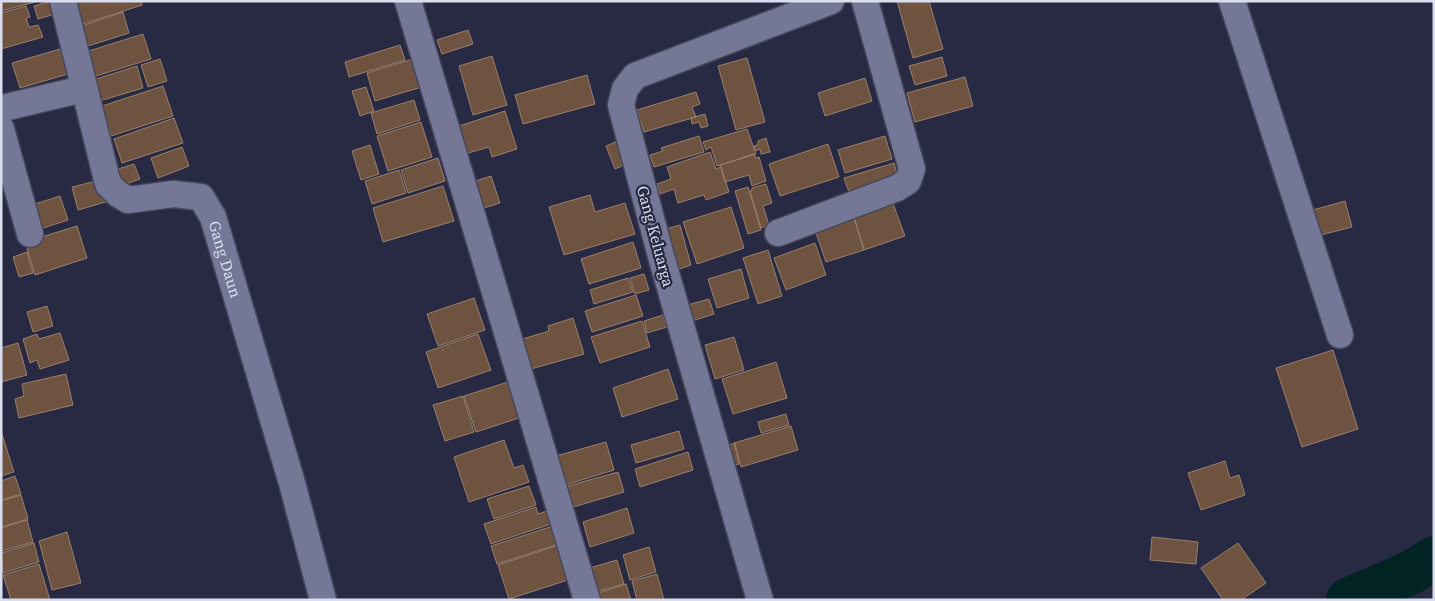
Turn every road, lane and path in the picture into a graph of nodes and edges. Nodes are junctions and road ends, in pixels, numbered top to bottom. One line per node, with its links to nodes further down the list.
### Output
1 (63, 1): 6 (street, Gang Daun)
2 (408, 1): 13 (street)
3 (831, 1): 14 (street, Gang Keluarga)
4 (864, 1): 9 (street)
5 (1232, 1): 11 (street)
6 (83, 89): 7 (street); 12 (street, Gang Daun)
7 (1, 111)
8 (1, 129): 10 (street)
9 (778, 233)
10 (30, 234)
11 (1340, 336)
12 (323, 600)
13 (587, 600)
14 (760, 600)

